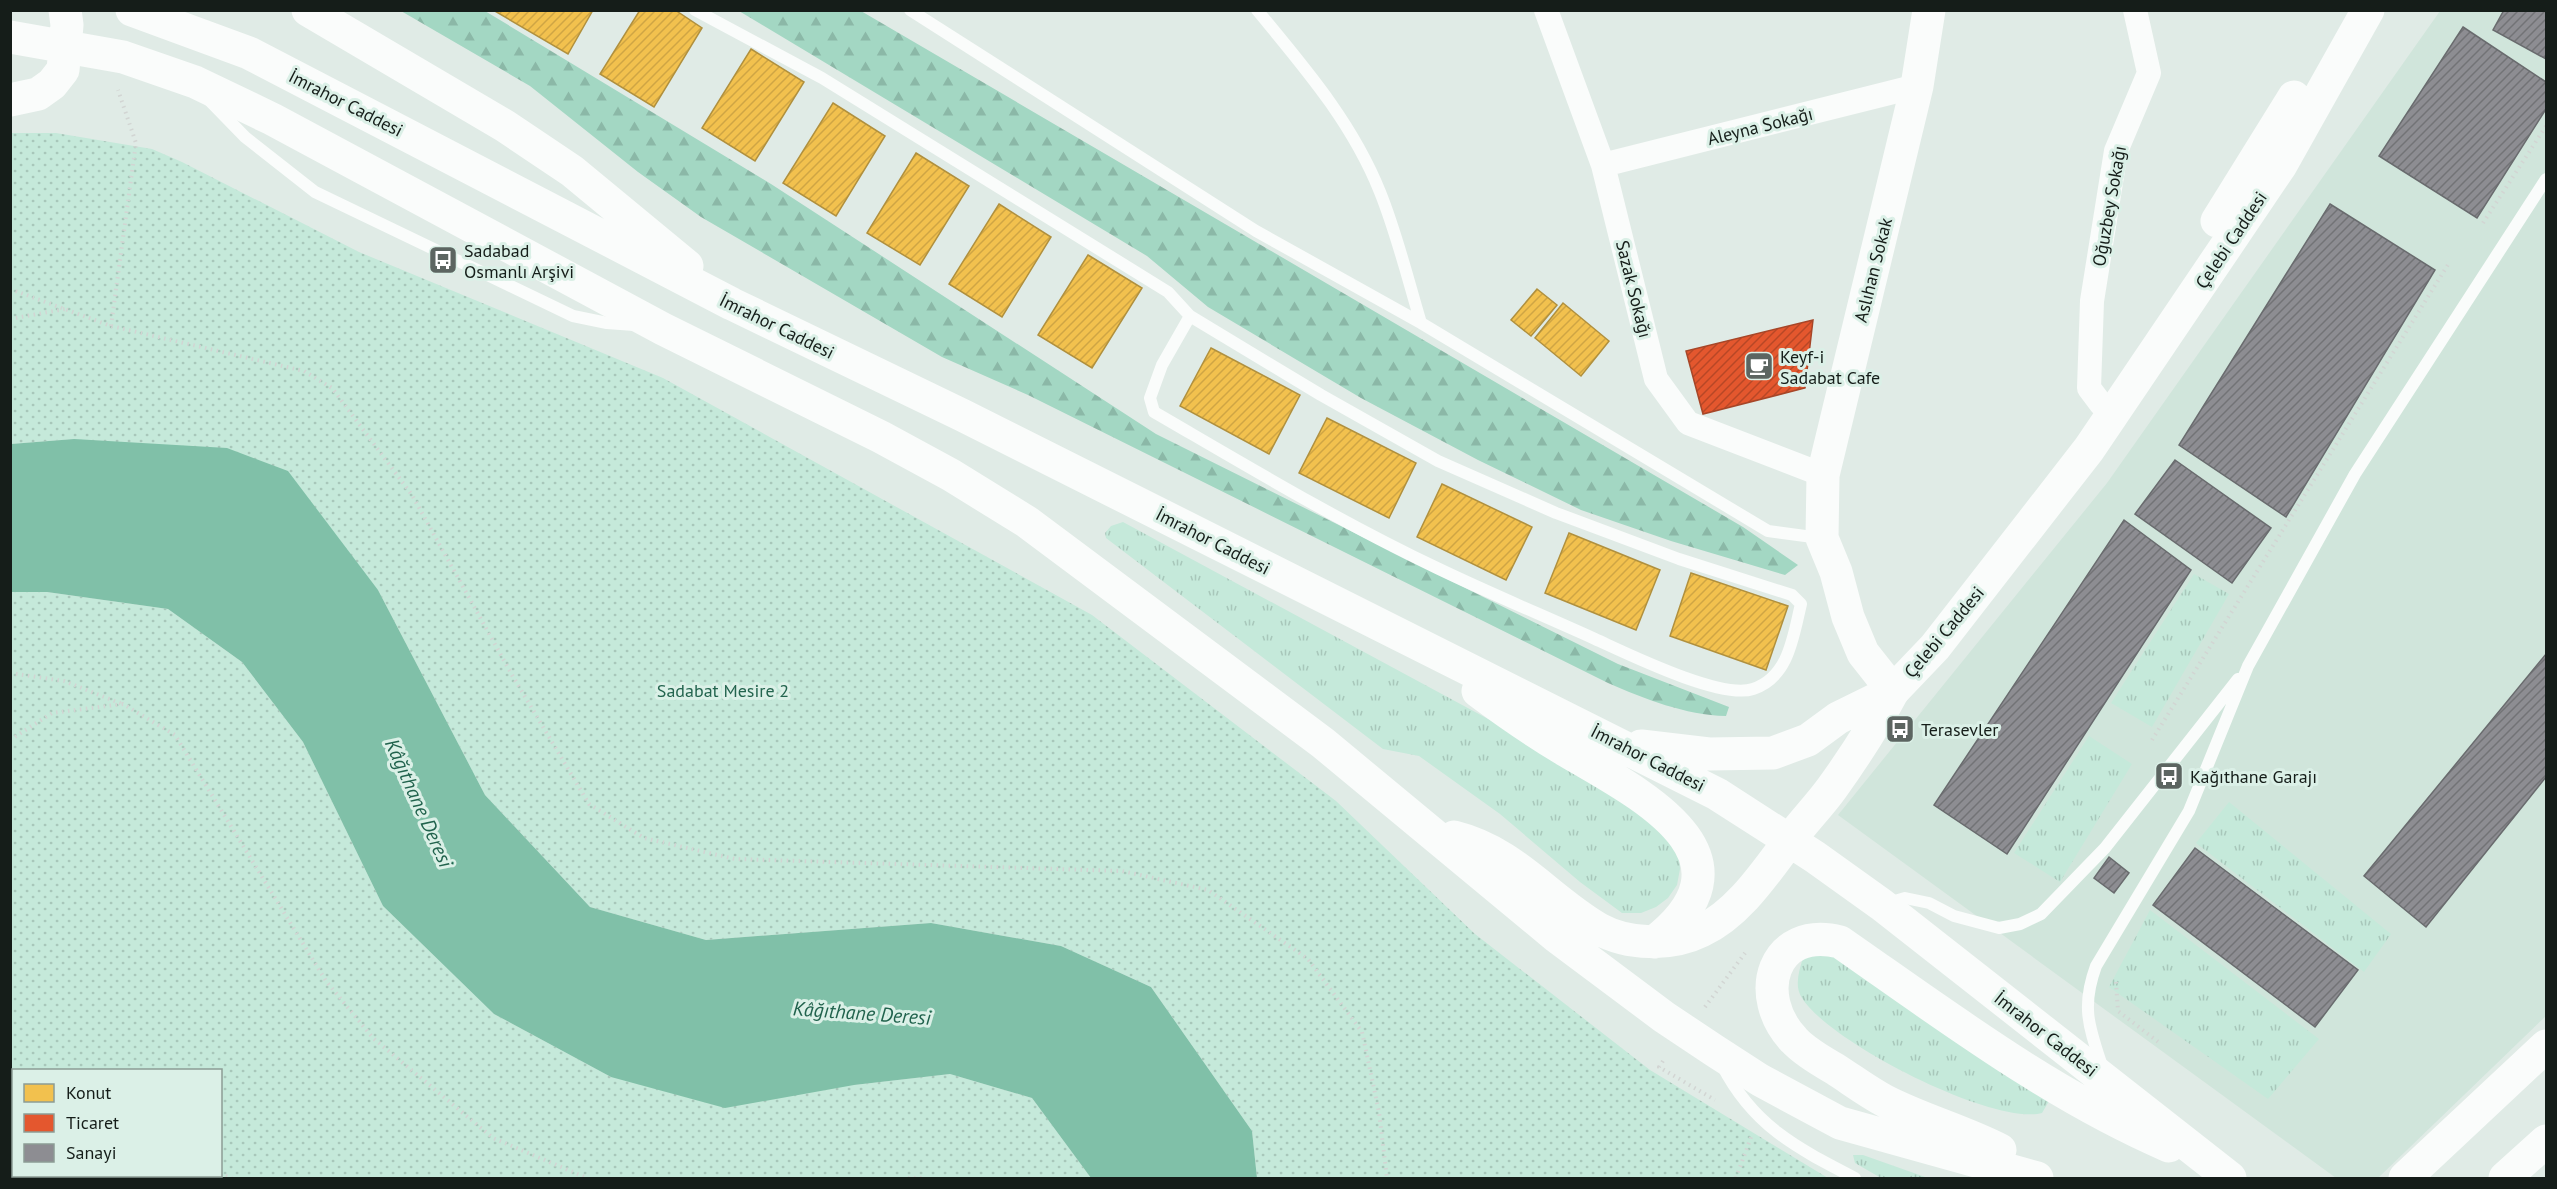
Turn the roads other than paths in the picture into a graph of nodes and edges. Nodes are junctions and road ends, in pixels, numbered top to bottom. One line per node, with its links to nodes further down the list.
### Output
1 (65, 10): 14 (main road)
2 (132, 10): 12 (main road, İmrahor Caddesi)
3 (308, 10): 20 (main road)
4 (695, 10): 21 (lane)
5 (910, 10): 22 (lane)
6 (1257, 10): 22 (lane)
7 (1929, 10): 16 (main road, Aslıhan Sokak)
8 (2135, 10): 24 (street, Oğuzbey Sokağı)
9 (2347, 10): 24 (main road, Çelebi Caddesi)
10 (2368, 10): 24 (main road, Çelebi Caddesi)
11 (1552, 13): 18 (street, Sazak Sokağı)
12 (179, 18): 15 (main road); 20 (main road, İmrahor Caddesi)
13 (10, 37): 14 (main road)
14 (64, 44): 15 (main road); 17 (main road)
15 (195, 82): 23 (main road); 23 (lane)
16 (1917, 86): 18 (street, Aleyna Sokağı); 25 (main road, Aslıhan Sokak)
17 (10, 100)
18 (1603, 165): 25 (street, Sazak Sokağı)
19 (2547, 179): 28 (lane)
20 (732, 304): 27 (main road, İmrahor Caddesi)
21 (1190, 316): 21 (lane)
22 (1421, 323): 26 (lane)
23 (663, 328): 31 (main road)
24 (2108, 408): 29 (main road, Çelebi Caddesi)
25 (1823, 475): 26 (main road, Aslıhan Sokak)
26 (1822, 538): 29 (main road, Aslıhan Sokak)
27 (1426, 649): 30 (main road, İmrahor Caddesi); 34 (main road)
28 (2248, 666): 33 (lane); 37 (lane)
29 (1893, 691): 30 (main road); 32 (main road)
30 (1623, 744): 32 (main road, İmrahor Caddesi)
31 (1434, 833): 34 (main road); 36 (main road)
32 (1790, 840): 33 (main road, İmrahor Caddesi); 34 (main road)
33 (1882, 905): 37 (main road, İmrahor Caddesi)
34 (1654, 942)
35 (2547, 1046): 43 (main road)
36 (1715, 1051): 40 (lane); 41 (main road)
37 (2106, 1081): 39 (main road, İmrahor Caddesi)
38 (2547, 1141): 44 (main road)
39 (2219, 1170): 42 (main road)
40 (1855, 1179)
41 (2037, 1179)
42 (2057, 1179)
43 (2405, 1179)
44 (2505, 1179)

